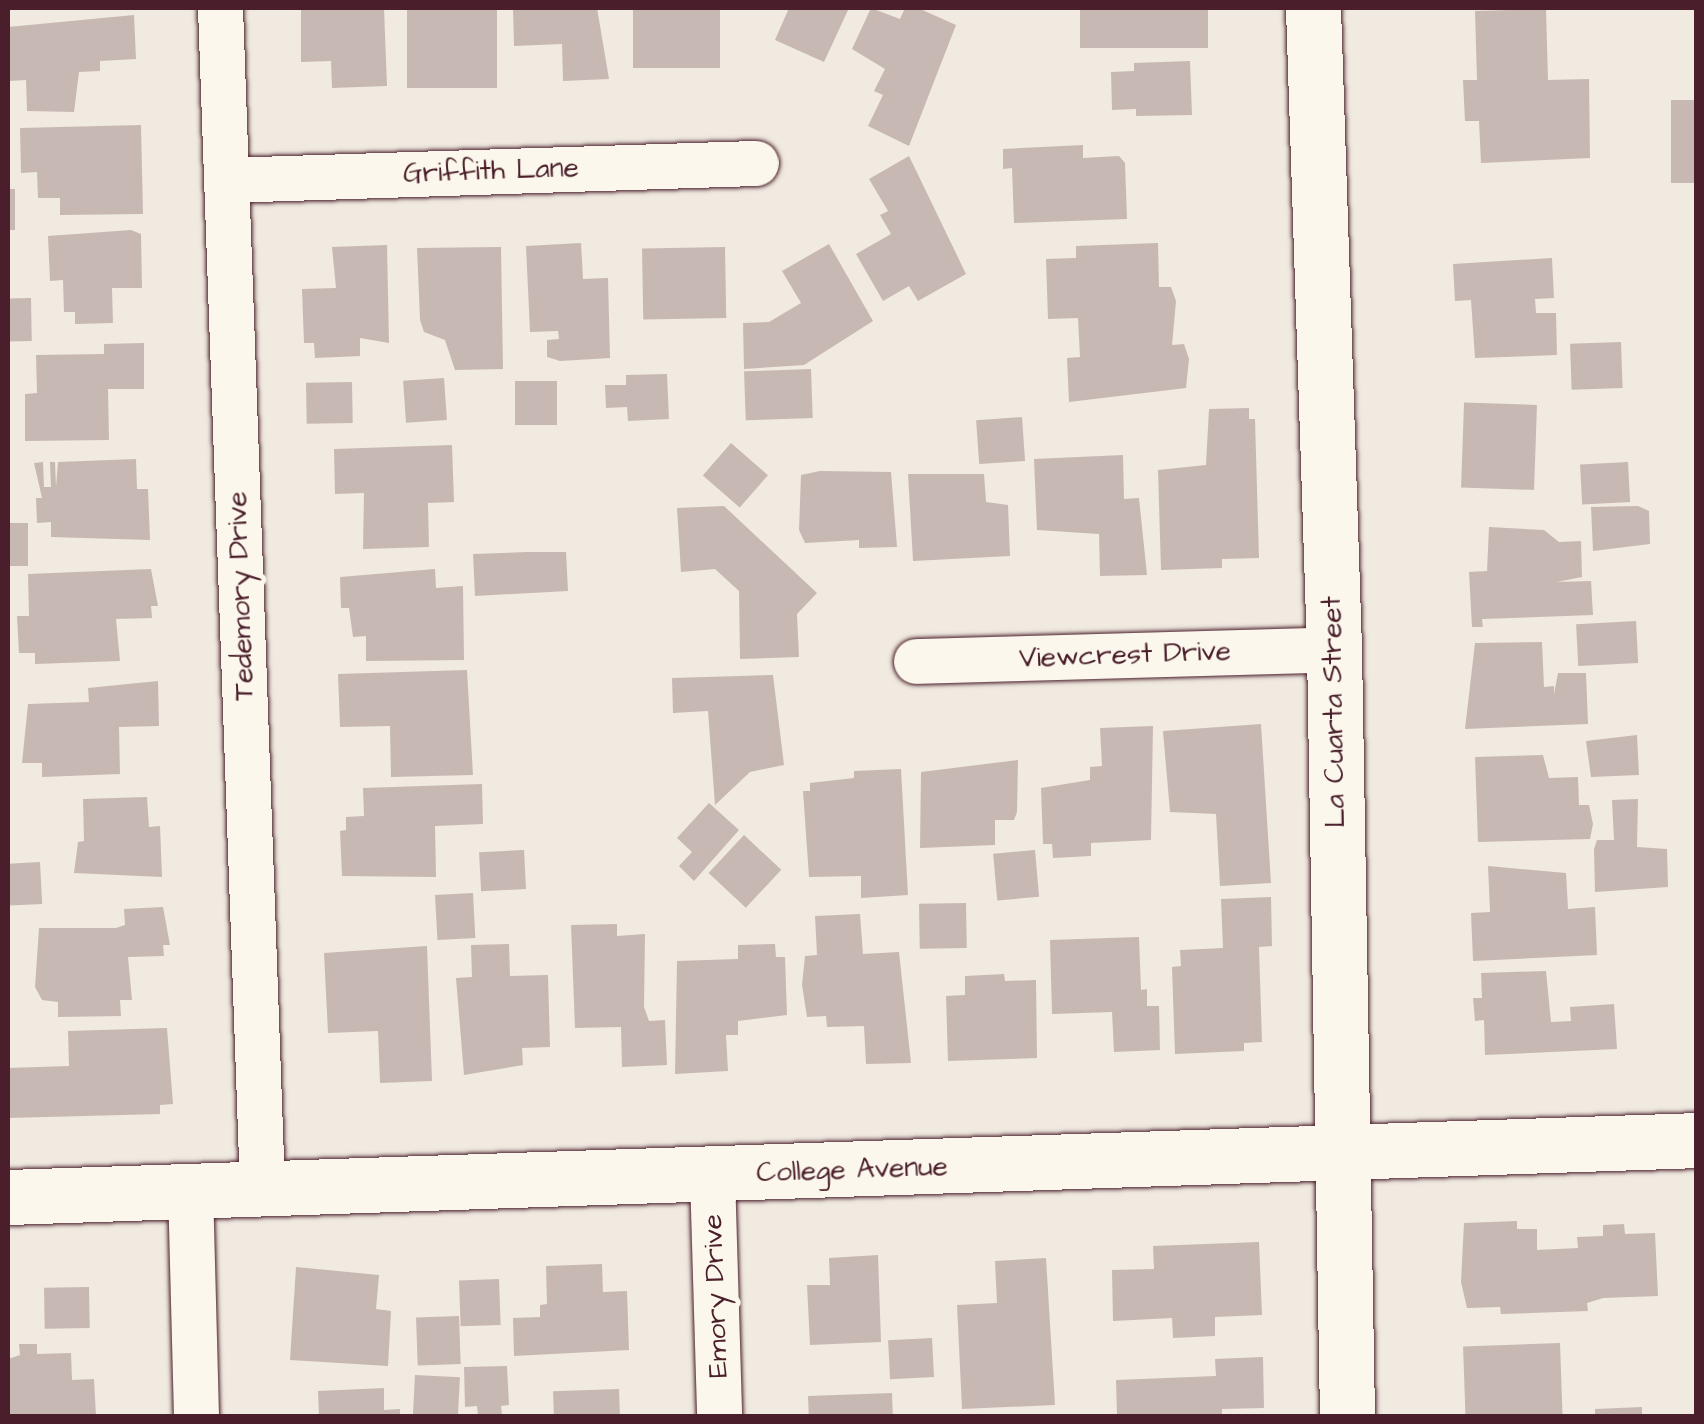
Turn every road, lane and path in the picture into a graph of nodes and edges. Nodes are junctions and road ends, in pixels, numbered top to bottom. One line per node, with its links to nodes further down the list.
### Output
1 (220, 8): 4 (street, Tedemory Drive)
2 (1313, 8): 5 (street, La Cuarta Street)
3 (756, 163): 4 (street, Griffith Lane)
4 (226, 180): 10 (street, Tedemory Drive)
5 (1334, 649): 6 (street, Viewcrest Drive); 8 (street, La Cuarta Street)
6 (916, 661)
7 (1696, 1140): 8 (street, College Avenue)
8 (1339, 1151): 9 (street, College Avenue); 15 (street, La Cuarta Street)
9 (712, 1176): 10 (street, College Avenue); 14 (street, Emory Drive)
10 (262, 1185): 11 (street, College Avenue)
11 (190, 1188): 12 (street, College Avenue); 13 (street)
12 (8, 1197)
13 (196, 1416)
14 (720, 1416)
15 (1347, 1416)

